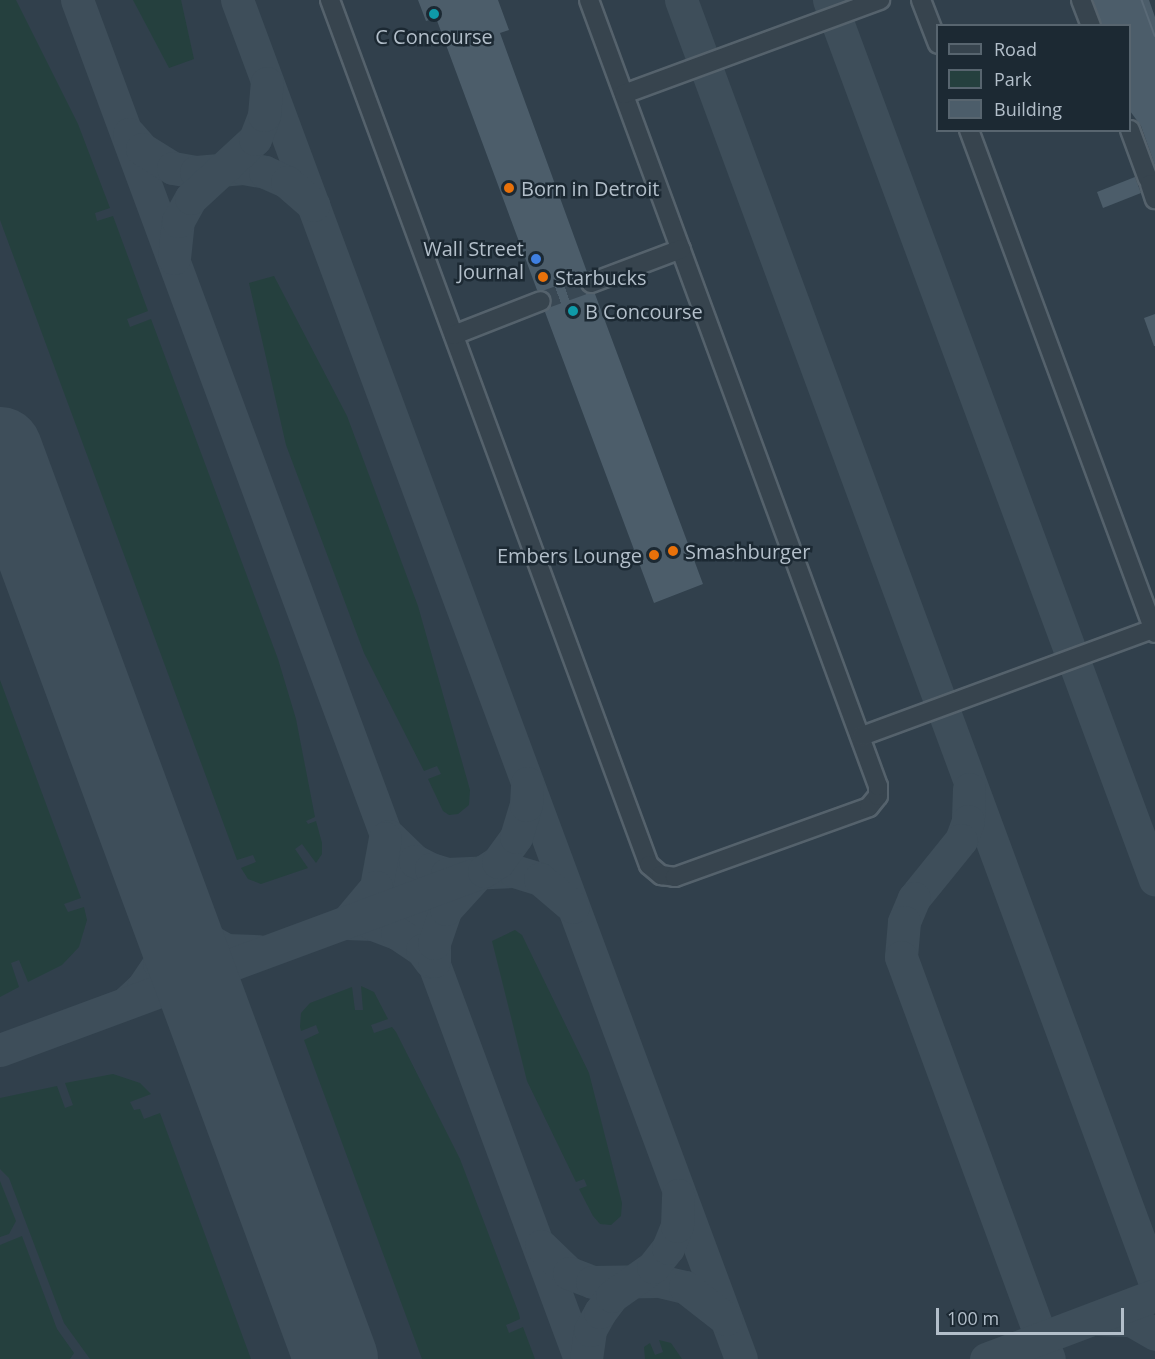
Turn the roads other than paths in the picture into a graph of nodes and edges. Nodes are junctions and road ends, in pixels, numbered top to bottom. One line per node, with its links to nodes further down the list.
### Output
1 (330, 0): 15 (lane)
2 (589, 0): 8 (lane)
3 (880, 0): 8 (lane)
4 (921, 0): 7 (lane)
5 (1081, 0): 6 (lane)
6 (1090, 24)
7 (936, 39)
8 (624, 94): 12 (lane)
9 (970, 132): 16 (lane)
10 (1131, 132): 11 (lane)
11 (1151, 187)
12 (681, 249): 13 (lane); 17 (lane)
13 (591, 283)
14 (541, 301): 15 (lane)
15 (454, 334): 17 (lane)
16 (1154, 627): 17 (lane)
17 (862, 736)

